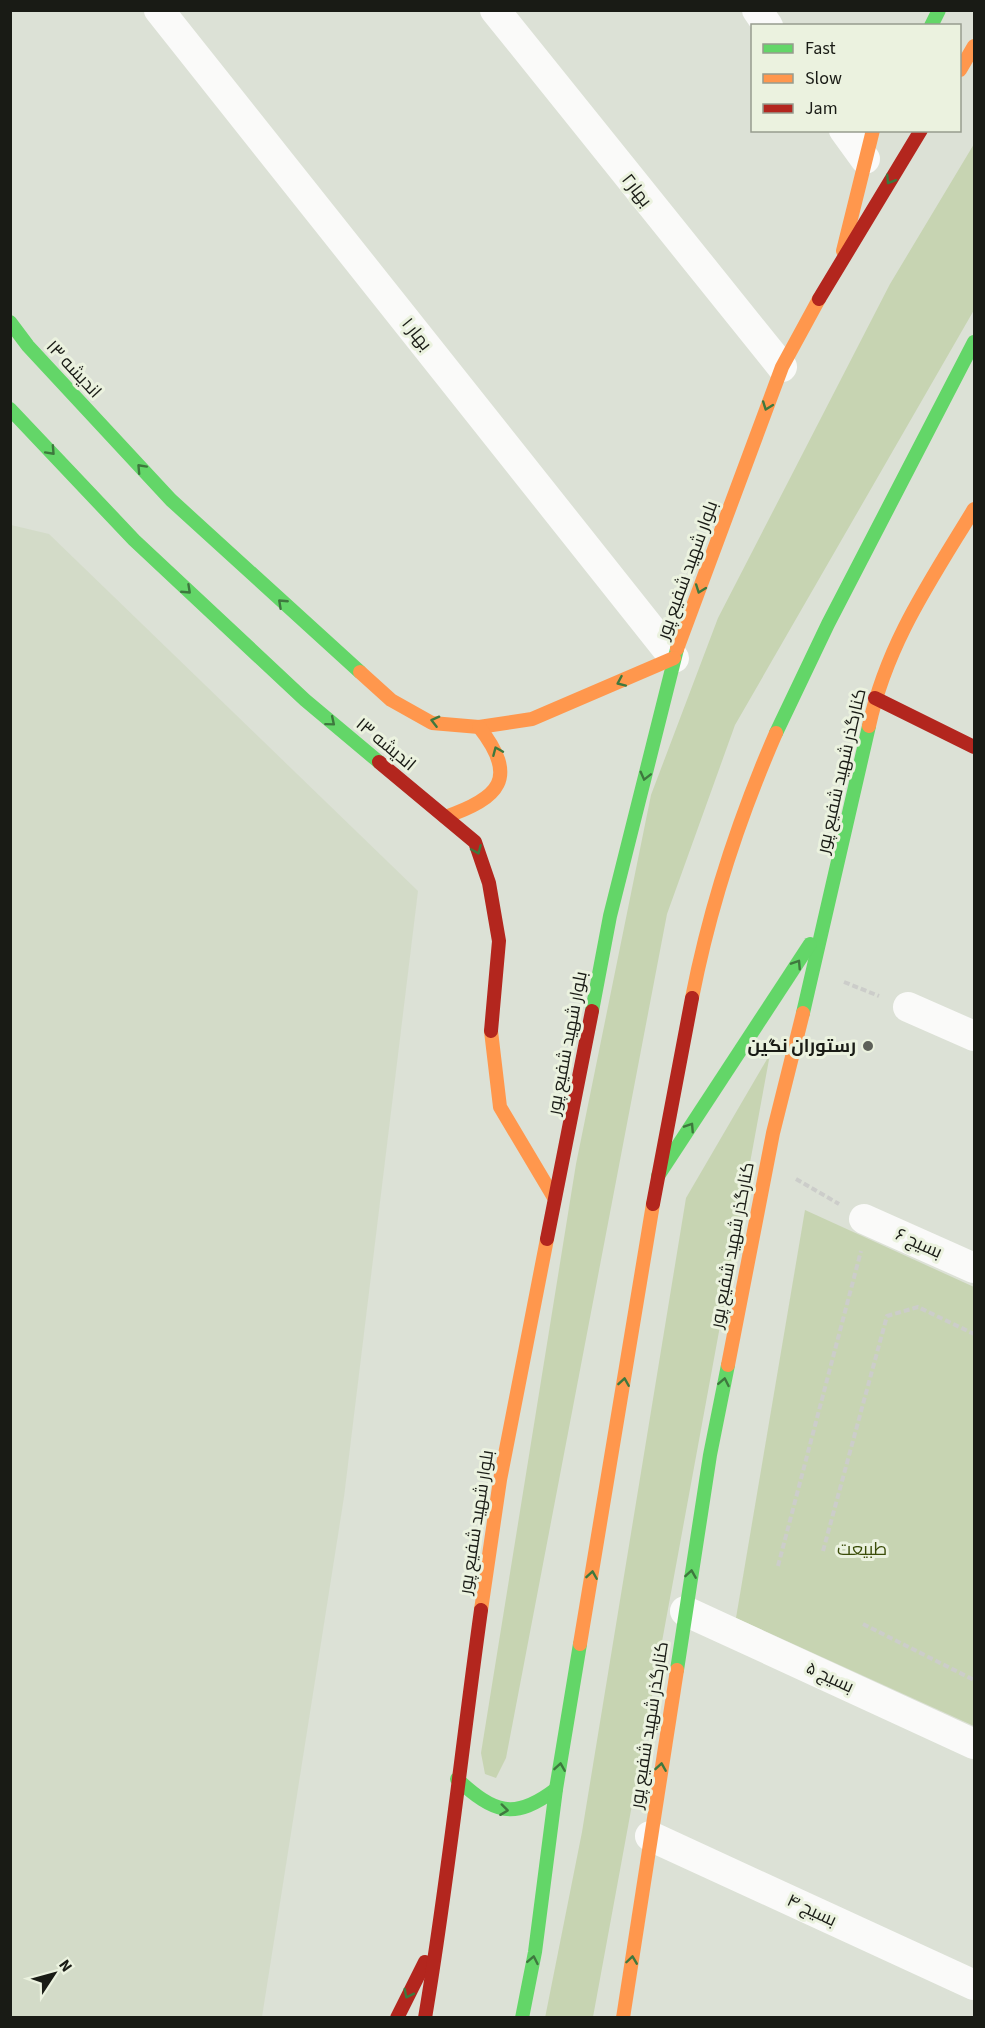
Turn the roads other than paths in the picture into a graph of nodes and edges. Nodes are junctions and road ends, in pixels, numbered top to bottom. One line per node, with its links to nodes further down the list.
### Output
1 (159, 10): 19 (street, بهار ۱)
2 (495, 10): 16 (street, بهار۲)
3 (757, 10): 5 (street)
4 (939, 10): 6 (main road)
5 (767, 24)
6 (932, 24)
7 (975, 46): 8 (main road)
8 (961, 68)
9 (845, 132): 12 (street)
10 (872, 132): 12 (main road)
11 (920, 132): 13 (main road, بلوار شهید شفیع پور, one-way to 13)
12 (865, 159): 13 (main road)
13 (842, 256): 16 (main road, بلوار شهید شفیع پور)
14 (10, 322): 21 (main road, اندیشه ۱۳, one-way to 14)
15 (975, 342): 27 (main road)
16 (782, 367): 19 (main road, بلوار شهید شفیع پور, one-way to 19)
17 (10, 409): 23 (main road, اندیشه ۱۳, one-way to 23)
18 (975, 509): 20 (main road, کنارگذر شهید شفیع پور)
19 (674, 658): 21 (main road, اندیشه ۱۳, one-way to 21); 28 (main road, بلوار شهید شفیع پور, one-way to 28)
20 (875, 698): 22 (main road); 24 (main road, کنارگذر شهید شفیع پور)
21 (479, 727): 23 (main road, one-way to 21)
22 (975, 747)
23 (445, 818): 28 (main road, اندیشه ۱۳, one-way to 28)
24 (826, 920): 27 (main road, one-way to 24); 31 (main road, کنارگذر شهید شفیع پور, one-way to 24)
25 (908, 1007): 26 (street)
26 (975, 1036)
27 (658, 1176): 34 (main road, one-way to 27)
28 (553, 1196): 33 (main road, بلوار شهید شفیع پور)
29 (863, 1232): 30 (street, بسیج ۶)
30 (975, 1268)
31 (685, 1611): 32 (street, بسیج ۵); 35 (main road, کنارگذر شهید شفیع پور, one-way to 31)
32 (975, 1744)
33 (457, 1779): 34 (main road, one-way to 34); 36 (main road, بلوار شهید شفیع پور)
34 (556, 1789): 40 (main road, one-way to 34)
35 (650, 1836): 37 (street, بسیج ۴); 41 (main road, کنارگذر شهید شفیع پور, one-way to 35)
36 (439, 1934): 38 (main road, one-way to 38); 39 (main road, بلوار شهید شفیع پور)
37 (975, 1985)
38 (397, 2018)
39 (425, 2018)
40 (522, 2018)
41 (623, 2018)

